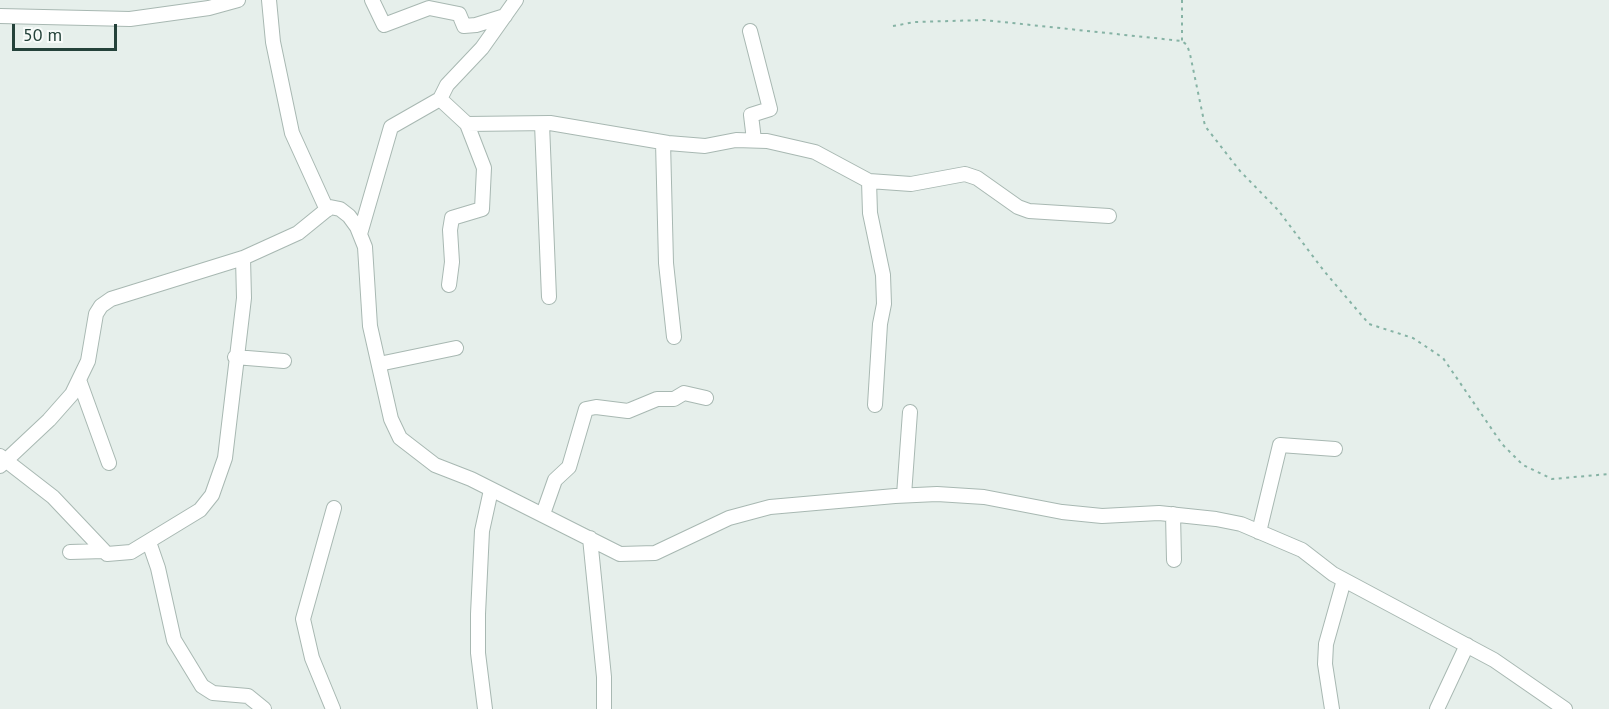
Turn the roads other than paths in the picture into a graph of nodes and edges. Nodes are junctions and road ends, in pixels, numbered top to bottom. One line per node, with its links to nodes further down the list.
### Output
1 (238, 0): 5 (street)
2 (269, 0): 14 (street)
3 (372, 0): 6 (street)
4 (516, 0): 6 (street)
5 (0, 16)
6 (505, 16): 8 (street)
7 (750, 31): 11 (street)
8 (440, 99): 9 (street); 16 (street)
9 (467, 123): 10 (street); 18 (street)
10 (542, 124): 12 (street); 19 (street)
11 (754, 140): 12 (street); 13 (street)
12 (663, 142): 20 (street)
13 (869, 181): 15 (street); 27 (street)
14 (327, 210): 16 (street); 17 (street)
15 (1109, 216)
16 (360, 234): 24 (street)
17 (243, 258): 22 (street); 25 (street)
18 (449, 285)
19 (549, 297)
20 (674, 337)
21 (456, 348): 24 (street)
22 (235, 357): 23 (street); 39 (street)
23 (284, 361)
24 (379, 364): 32 (street)
25 (79, 380): 30 (street); 31 (street)
26 (706, 398): 35 (street)
27 (875, 405)
28 (910, 412): 33 (street)
29 (1335, 449): 37 (street)
30 (2, 461): 40 (street)
31 (109, 463)
32 (491, 490): 35 (street); 47 (street)
33 (904, 495): 36 (street); 38 (street)
34 (334, 508): 46 (street)
35 (543, 514): 38 (street)
36 (1173, 514): 37 (street); 42 (street)
37 (1259, 532): 43 (street)
38 (590, 538): 48 (street)
39 (149, 542): 40 (street); 45 (street)
40 (104, 551): 41 (street)
41 (70, 552)
42 (1174, 560)
43 (1344, 580): 44 (street); 49 (street)
44 (1467, 645): 50 (street); 51 (street)
45 (264, 709)
46 (333, 709)
47 (485, 709)
48 (604, 709)
49 (1332, 709)
50 (1437, 709)
51 (1565, 709)

